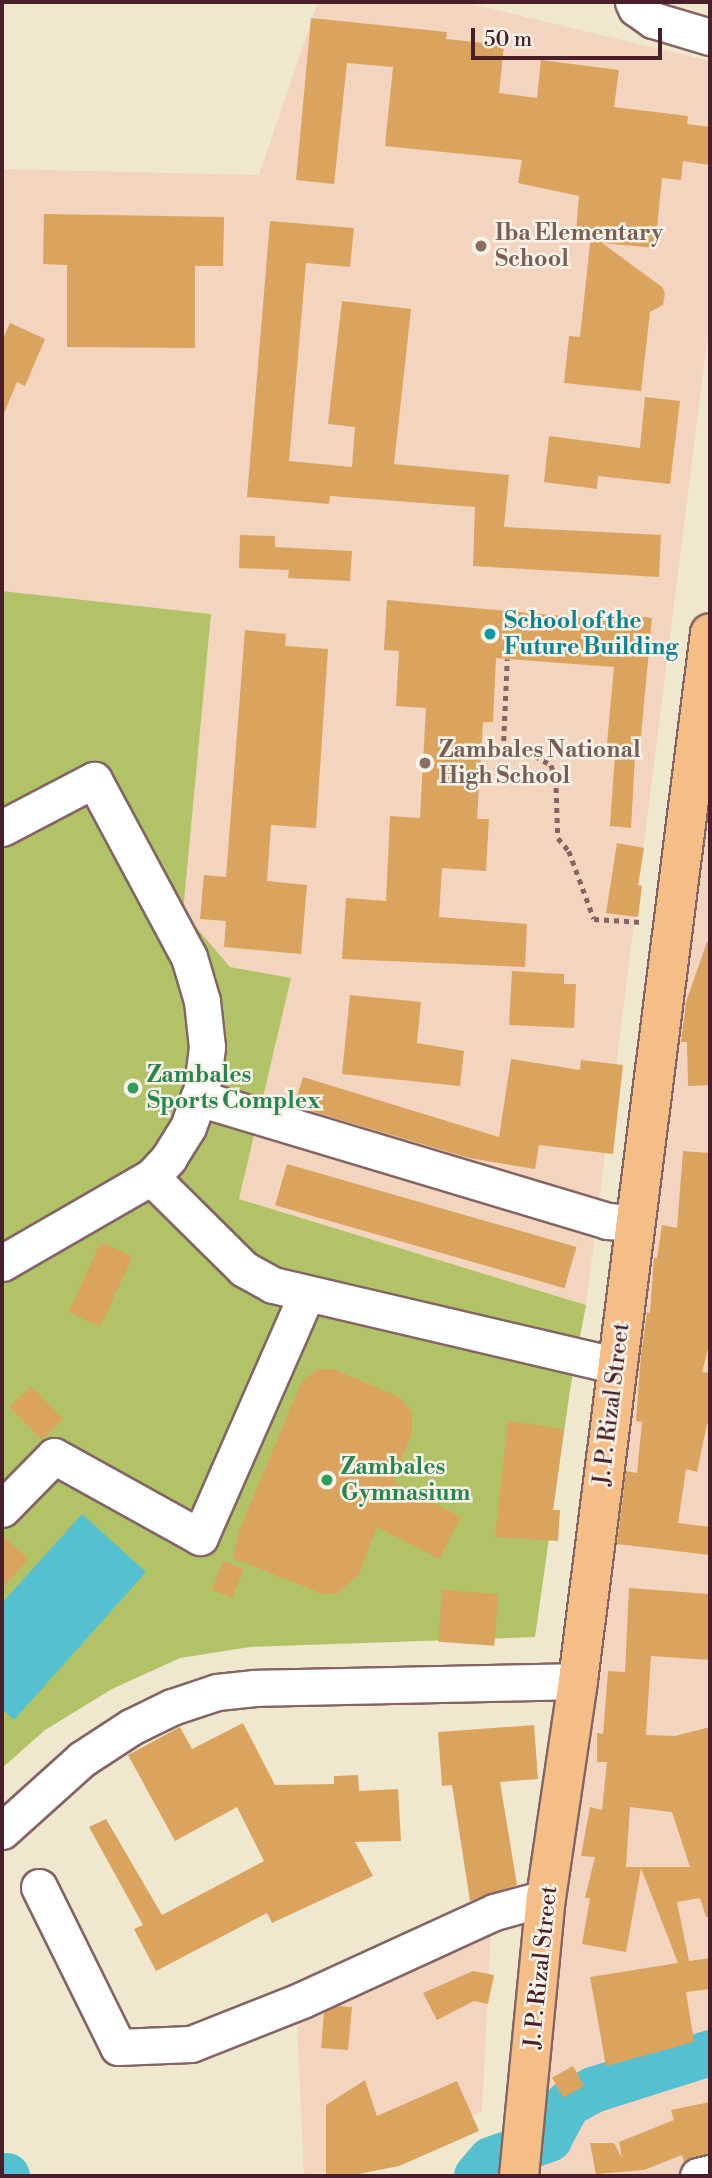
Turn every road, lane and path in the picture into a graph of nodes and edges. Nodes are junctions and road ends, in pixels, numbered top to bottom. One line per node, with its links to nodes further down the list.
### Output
1 (633, 2): 2 (street)
2 (710, 37)
3 (710, 633): 12 (main road, J. P. Rizal Street)
4 (508, 659): 6 (path)
5 (481, 750): 6 (path)
6 (503, 751): 8 (path)
7 (2, 828): 9 (street)
8 (643, 922)
9 (198, 1098): 10 (street); 12 (street)
10 (151, 1177): 11 (street); 15 (street)
11 (74, 1222): 13 (street); 14 (street)
12 (634, 1223): 16 (main road, J. P. Rizal Street)
13 (2, 1263)
14 (2, 1292)
15 (306, 1295): 16 (street); 17 (street)
16 (617, 1366): 18 (main road, J. P. Rizal Street)
17 (2, 1509)
18 (578, 1681): 19 (street); 21 (main road, J. P. Rizal Street)
19 (5, 1823)
20 (39, 1888): 21 (street)
21 (546, 1898): 23 (main road, J. P. Rizal Street)
22 (710, 2173): 24 (street)
23 (519, 2174)
24 (698, 2176)

